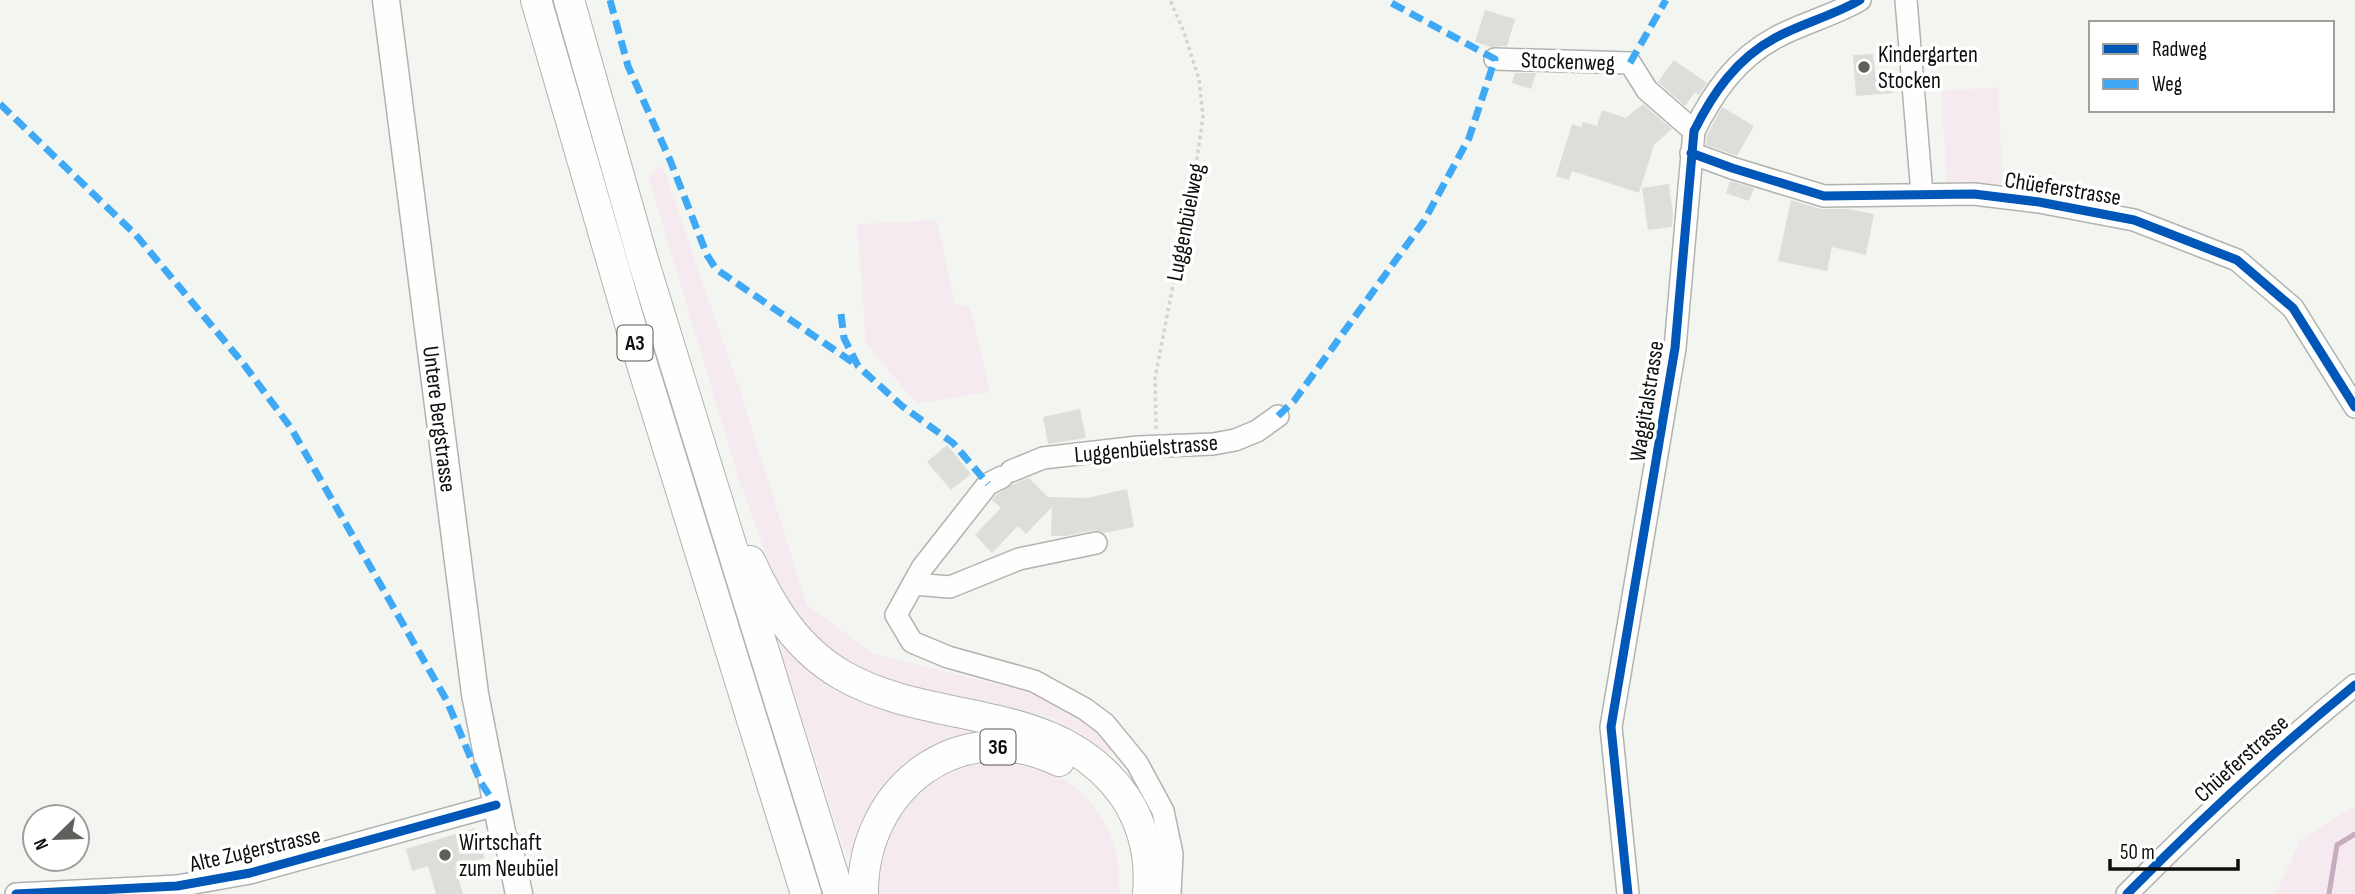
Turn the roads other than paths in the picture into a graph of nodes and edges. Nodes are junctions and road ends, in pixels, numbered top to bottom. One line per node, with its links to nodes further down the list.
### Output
1 (386, 0): 16 (main road, Untere Bergstrasse)
2 (536, 0): 15 (highway, A3)
3 (569, 0): 11 (highway, A3)
4 (1860, 0): 7 (street, Waggitalstrasse)
5 (1906, 0): 8 (street)
6 (1495, 59): 7 (street, Stockenweg)
7 (1692, 142): 8 (street, Chüeferstrasse); 28 (street, Waggitalstrasse)
8 (1922, 194): 9 (street, Chüeferstrasse)
9 (2355, 407)
10 (1278, 416): 13 (street, Luggenbüelstrasse)
11 (706, 468): 23 (highway, A3); 26 (highway)
12 (1096, 543): 13 (street)
13 (913, 584): 27 (street, Luggenbüelstrasse)
14 (2355, 685): 29 (street, Chüeferstrasse)
15 (775, 798): 21 (highway); 22 (highway, A3)
16 (496, 805): 17 (main road, Untere Bergstrasse); 18 (street, Alte Zugerstrasse)
17 (502, 836): 19 (main road, Untere Bergstrasse); 20 (main road, Untere Bergstrasse)
18 (16, 894)
19 (503, 894)
20 (519, 894)
21 (792, 894)
22 (806, 894)
23 (839, 894)
24 (863, 894): 25 (highway, 36)
25 (1130, 894)
26 (1148, 894)
27 (1170, 894)
28 (1628, 894)
29 (2127, 894)

